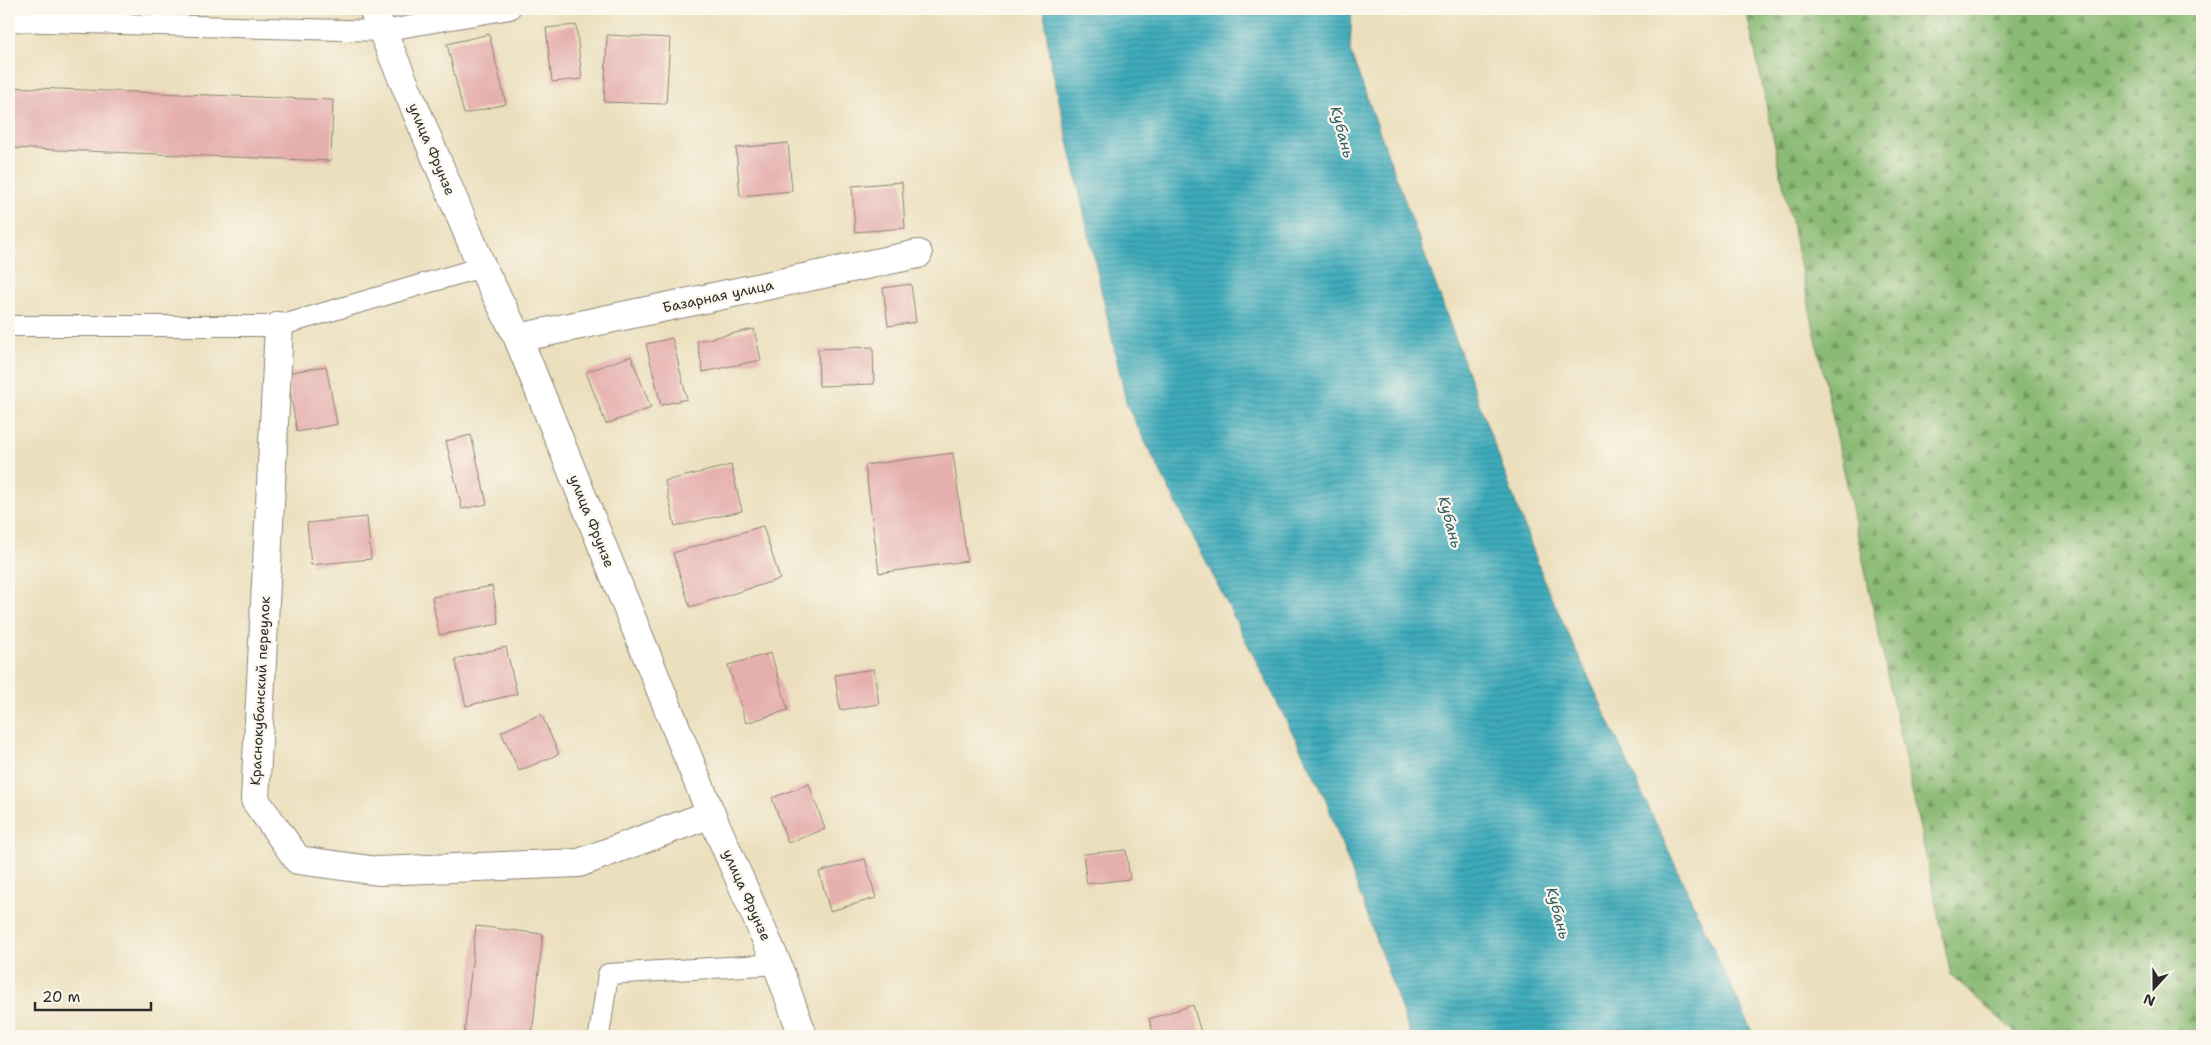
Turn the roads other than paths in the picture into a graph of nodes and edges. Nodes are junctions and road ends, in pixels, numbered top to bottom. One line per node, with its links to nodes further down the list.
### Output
1 (510, 9): 2 (lane)
2 (378, 20): 3 (lane); 5 (street, улица Фрунзе)
3 (9, 21)
4 (918, 254): 8 (street, Базарная улица)
5 (482, 267): 7 (lane); 8 (street, улица Фрунзе)
6 (9, 326): 7 (lane)
7 (279, 326): 9 (street, Краснокубанский переулок)
8 (518, 338): 9 (street, улица Фрунзе)
9 (711, 814): 10 (street, улица Фрунзе)
10 (777, 964): 11 (lane); 12 (street, улица Фрунзе)
11 (599, 1036)
12 (803, 1036)

